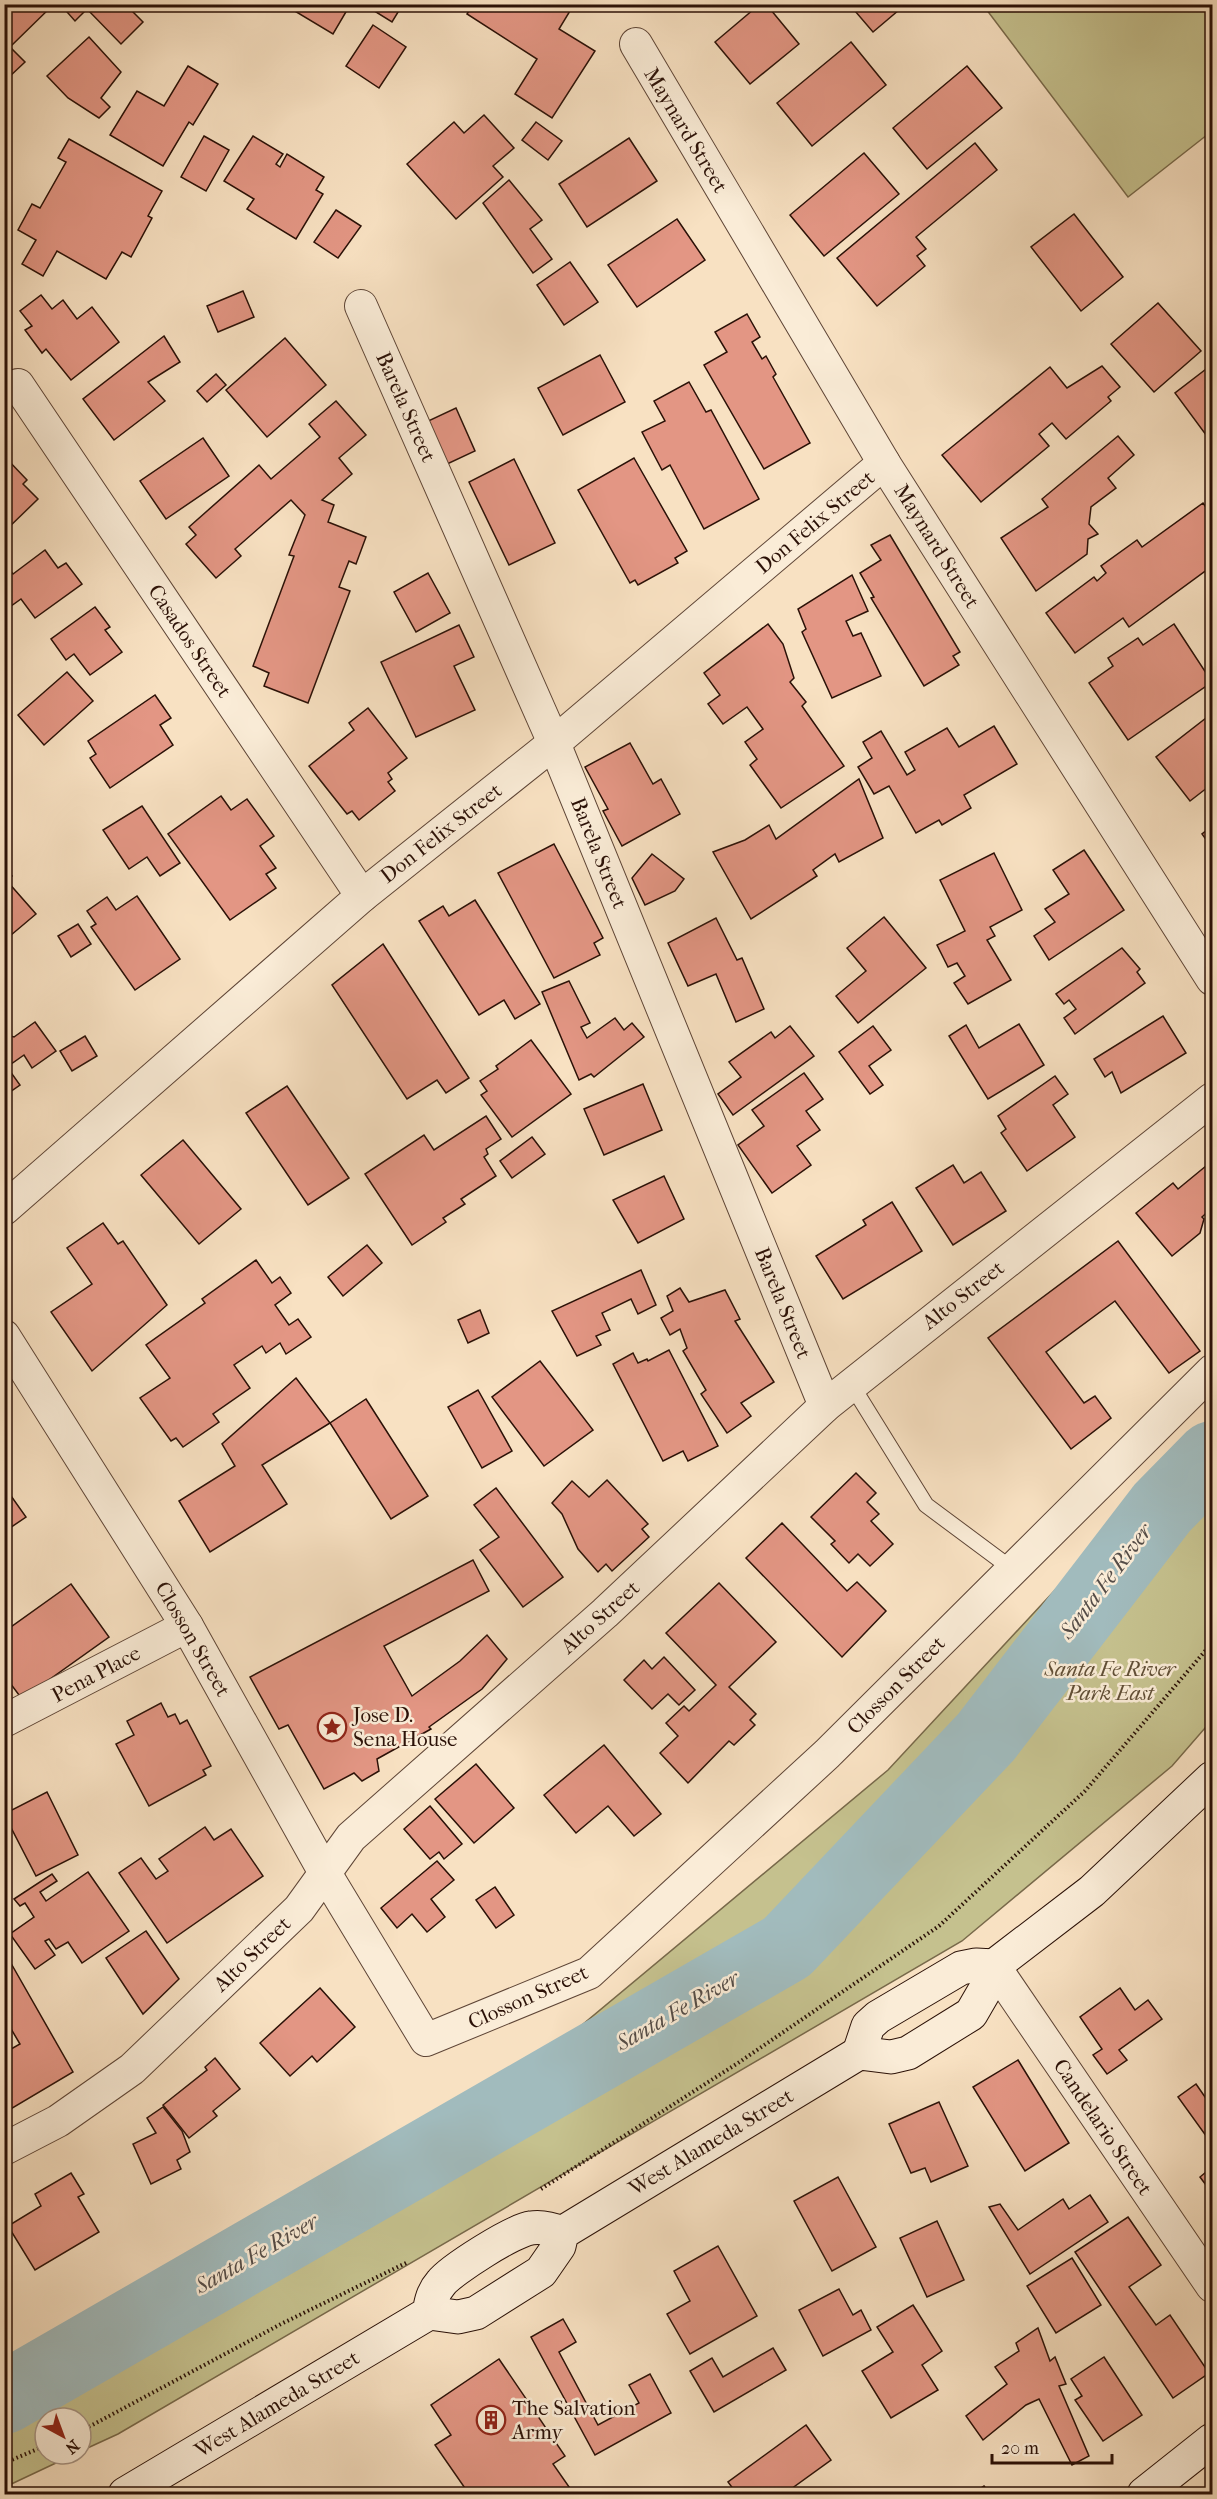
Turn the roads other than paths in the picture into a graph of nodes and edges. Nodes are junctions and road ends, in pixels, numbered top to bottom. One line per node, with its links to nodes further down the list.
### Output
1 (636, 44): 4 (street, Maynard Street)
2 (361, 306): 5 (street, Barela Street)
3 (18, 385): 6 (street, Casados Street)
4 (884, 463): 5 (street, Don Felix Street); 7 (street, Maynard Street)
5 (554, 743): 6 (street, Don Felix Street); 13 (street, Barela Street)
6 (362, 896): 9 (street, Don Felix Street)
7 (1212, 979)
8 (1212, 1099): 12 (street, Alto Street)
9 (4, 1209)
10 (4, 1336): 15 (street, Closson Street)
11 (1212, 1371): 14 (street, Closson Street)
12 (851, 1384): 13 (street, Alto Street); 14 (lane)
13 (825, 1406): 18 (street, Alto Street)
14 (1012, 1569): 18 (street, Closson Street)
15 (187, 1626): 16 (street, Pena Place); 18 (street, Closson Street)
16 (4, 1722)
17 (1212, 1778): 19 (street)
18 (325, 1873): 21 (street, Alto Street)
19 (994, 1966): 20 (street); 20 (street); 23 (street, Candelario Street)
20 (859, 2053): 22 (street, West Alameda Street)
21 (4, 2150)
22 (562, 2233): 24 (street); 24 (street)
23 (1212, 2286)
24 (429, 2313): 26 (street, West Alameda Street)
25 (1212, 2440): 27 (street)
26 (125, 2494)
27 (1144, 2494)

